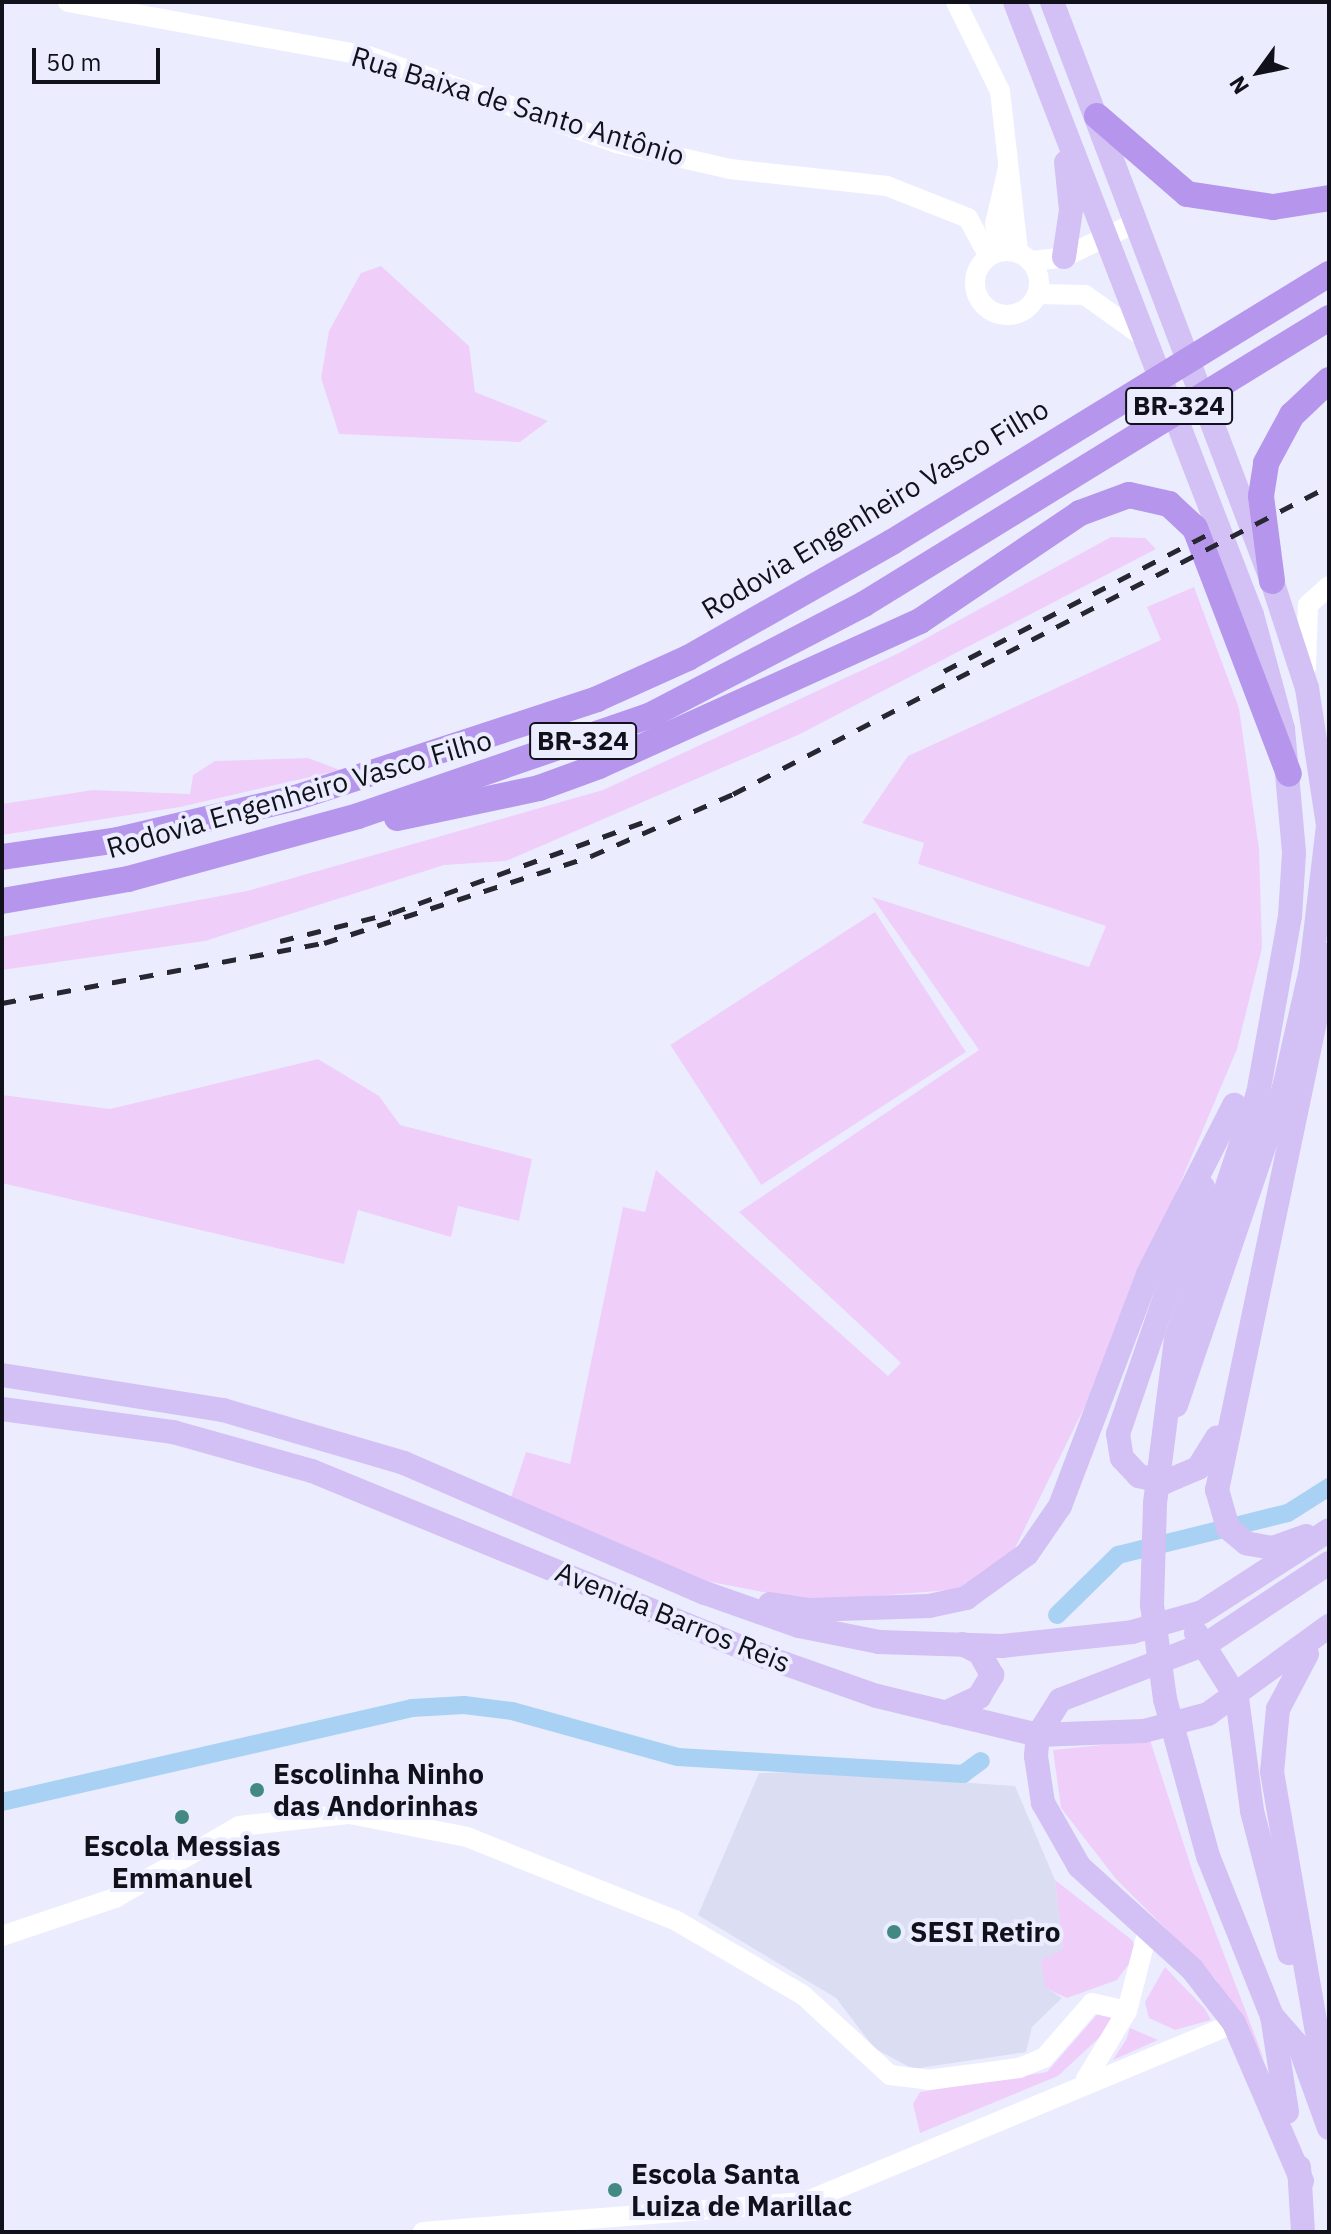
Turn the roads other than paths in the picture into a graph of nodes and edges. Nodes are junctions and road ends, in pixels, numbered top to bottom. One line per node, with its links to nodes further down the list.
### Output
1 (68, 2): 10 (street, Rua Baixa de Santo Antônio)
2 (956, 2): 10 (street)
3 (1015, 2): 6 (main road)
4 (1052, 2): 5 (main road)
5 (1097, 116): 7 (highway); 8 (main road)
6 (1062, 123): 9 (main road); 11 (main road)
7 (1329, 198)
8 (1137, 222): 9 (street); 17 (main road)
9 (1101, 234): 11 (street); 15 (main road)
10 (1009, 255): 11 (street); 13 (street); 13 (street)
11 (1064, 257)
12 (1329, 274): 24 (highway, Rodovia Engenheiro Vasco Filho / BR-324)
13 (1038, 294): 15 (street)
14 (1329, 318): 21 (highway, Rodovia Engenheiro Vasco Filho / BR-324)
15 (1145, 338): 20 (main road)
16 (1329, 380): 17 (highway)
17 (1272, 581): 19 (main road)
18 (1329, 586): 19 (street)
19 (1307, 688): 22 (main road)
20 (1289, 774): 21 (highway); 27 (main road)
21 (358, 816): 25 (highway, Rodovia Engenheiro Vasco Filho / BR-324)
22 (1328, 826): 23 (main road); 32 (main road)
23 (1329, 842)
24 (2, 857)
25 (2, 901)
26 (1329, 955): 30 (main road)
27 (1272, 1023): 28 (main road); 32 (main road)
28 (1234, 1105): 30 (main road); 36 (main road)
29 (2, 1375): 36 (main road, Avenida Barros Reis)
30 (1229, 1405): 33 (main road)
31 (2, 1409): 42 (main road, Avenida Barros Reis)
32 (1161, 1445): 47 (main road)
33 (1329, 1524)
34 (1329, 1530): 38 (main road, Avenida Barros Reis)
35 (1329, 1563): 39 (main road)
36 (705, 1593): 40 (main road, Avenida Barros Reis)
37 (1329, 1627): 41 (main road, Avenida Barros Reis); 49 (main road)
38 (1132, 1632): 39 (main road); 40 (main road, Avenida Barros Reis)
39 (1208, 1643): 41 (main road); 43 (main road)
40 (962, 1644): 42 (main road)
41 (1237, 1698): 43 (main road, Avenida Barros Reis); 49 (main road)
42 (945, 1713): 43 (main road, Avenida Barros Reis)
43 (1038, 1735): 44 (main road)
44 (1148, 1930): 46 (street); 48 (main road)
45 (2, 1936): 46 (street)
46 (1127, 2011): 50 (street)
47 (1272, 2016): 52 (main road); 53 (main road)
48 (1234, 2023): 50 (street); 53 (main road)
49 (1315, 2023): 51 (main road)
50 (1080, 2085): 54 (street)
51 (1329, 2104)
52 (1329, 2128)
53 (1302, 2181): 55 (main road)
54 (423, 2232)
55 (1303, 2232)

